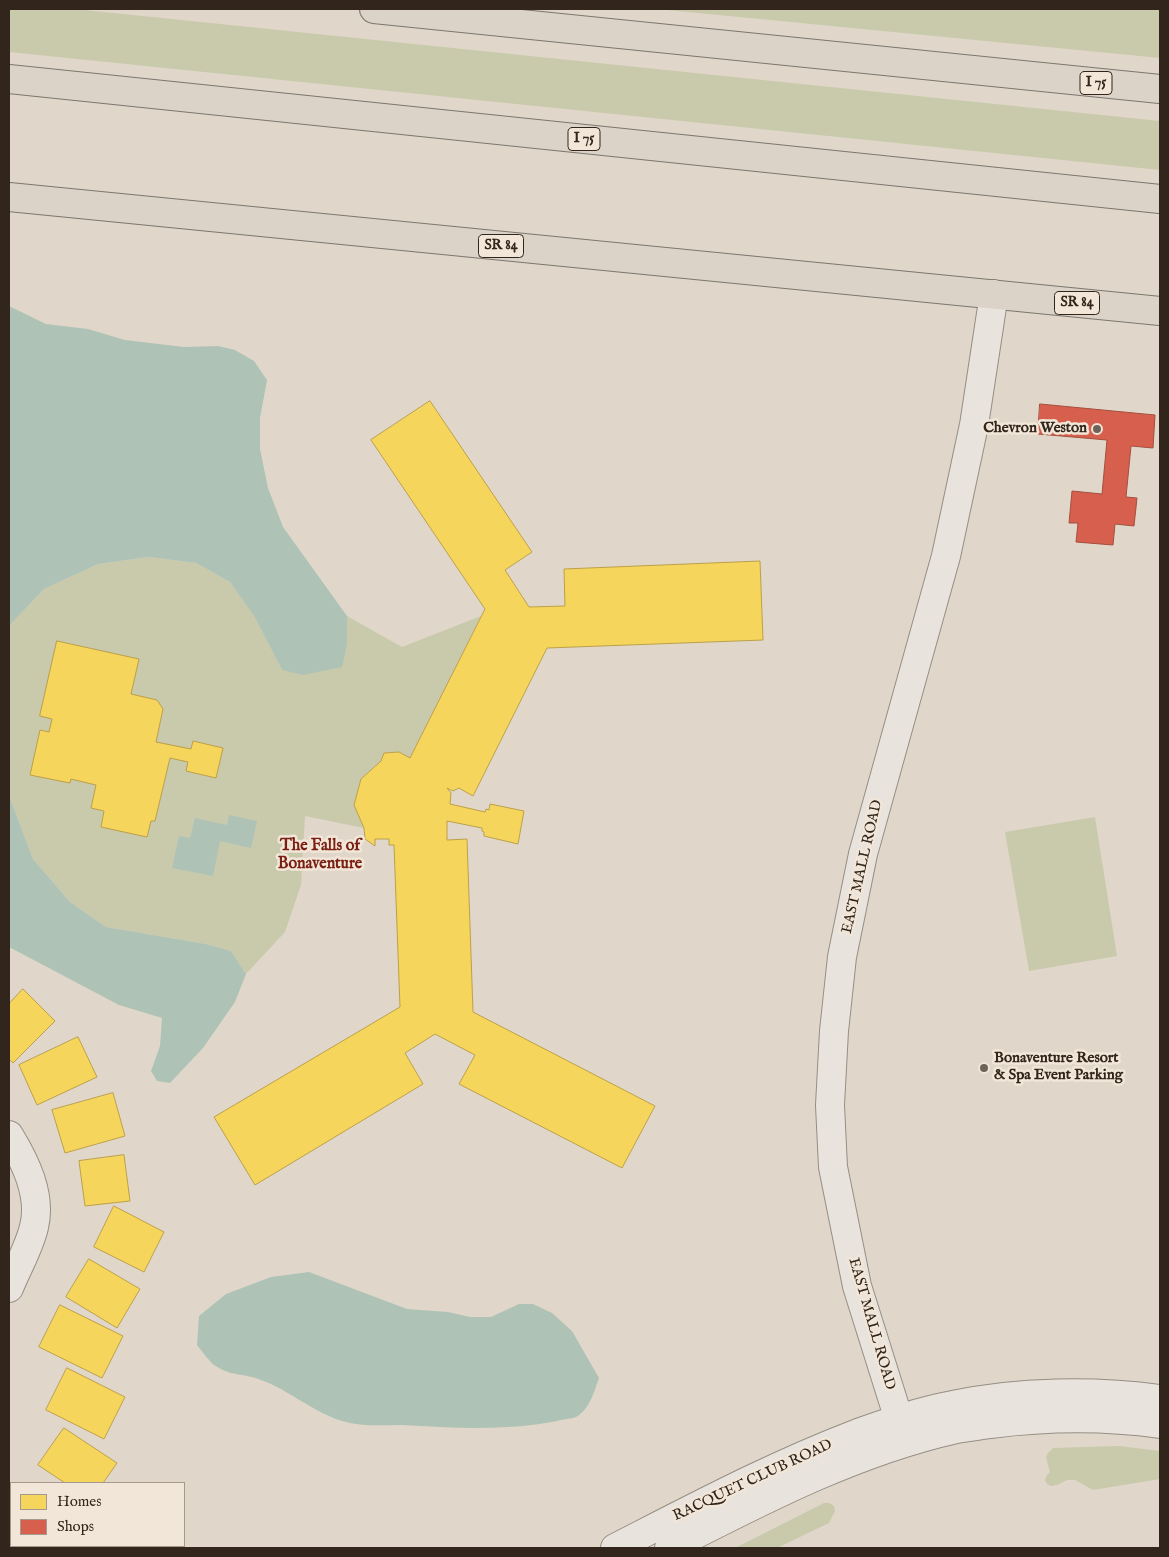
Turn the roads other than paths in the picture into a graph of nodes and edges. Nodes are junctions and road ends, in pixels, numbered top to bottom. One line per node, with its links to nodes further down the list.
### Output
1 (374, 9): 3 (main road, I 75)
2 (9, 79): 5 (main road, I 75)
3 (1160, 89)
4 (9, 197): 6 (main road, SR 84)
5 (1160, 199)
6 (994, 294): 7 (main road, SR 84); 12 (street, EAST MALL ROAD)
7 (1160, 311)
8 (9, 1135): 9 (street)
9 (9, 1288)
10 (1160, 1399): 12 (street, RACQUET CLUB ROAD)
11 (1160, 1424): 12 (street, RACQUET CLUB ROAD)
12 (902, 1430): 13 (street, RACQUET CLUB ROAD); 14 (street, RACQUET CLUB ROAD)
13 (615, 1548)
14 (669, 1548)

